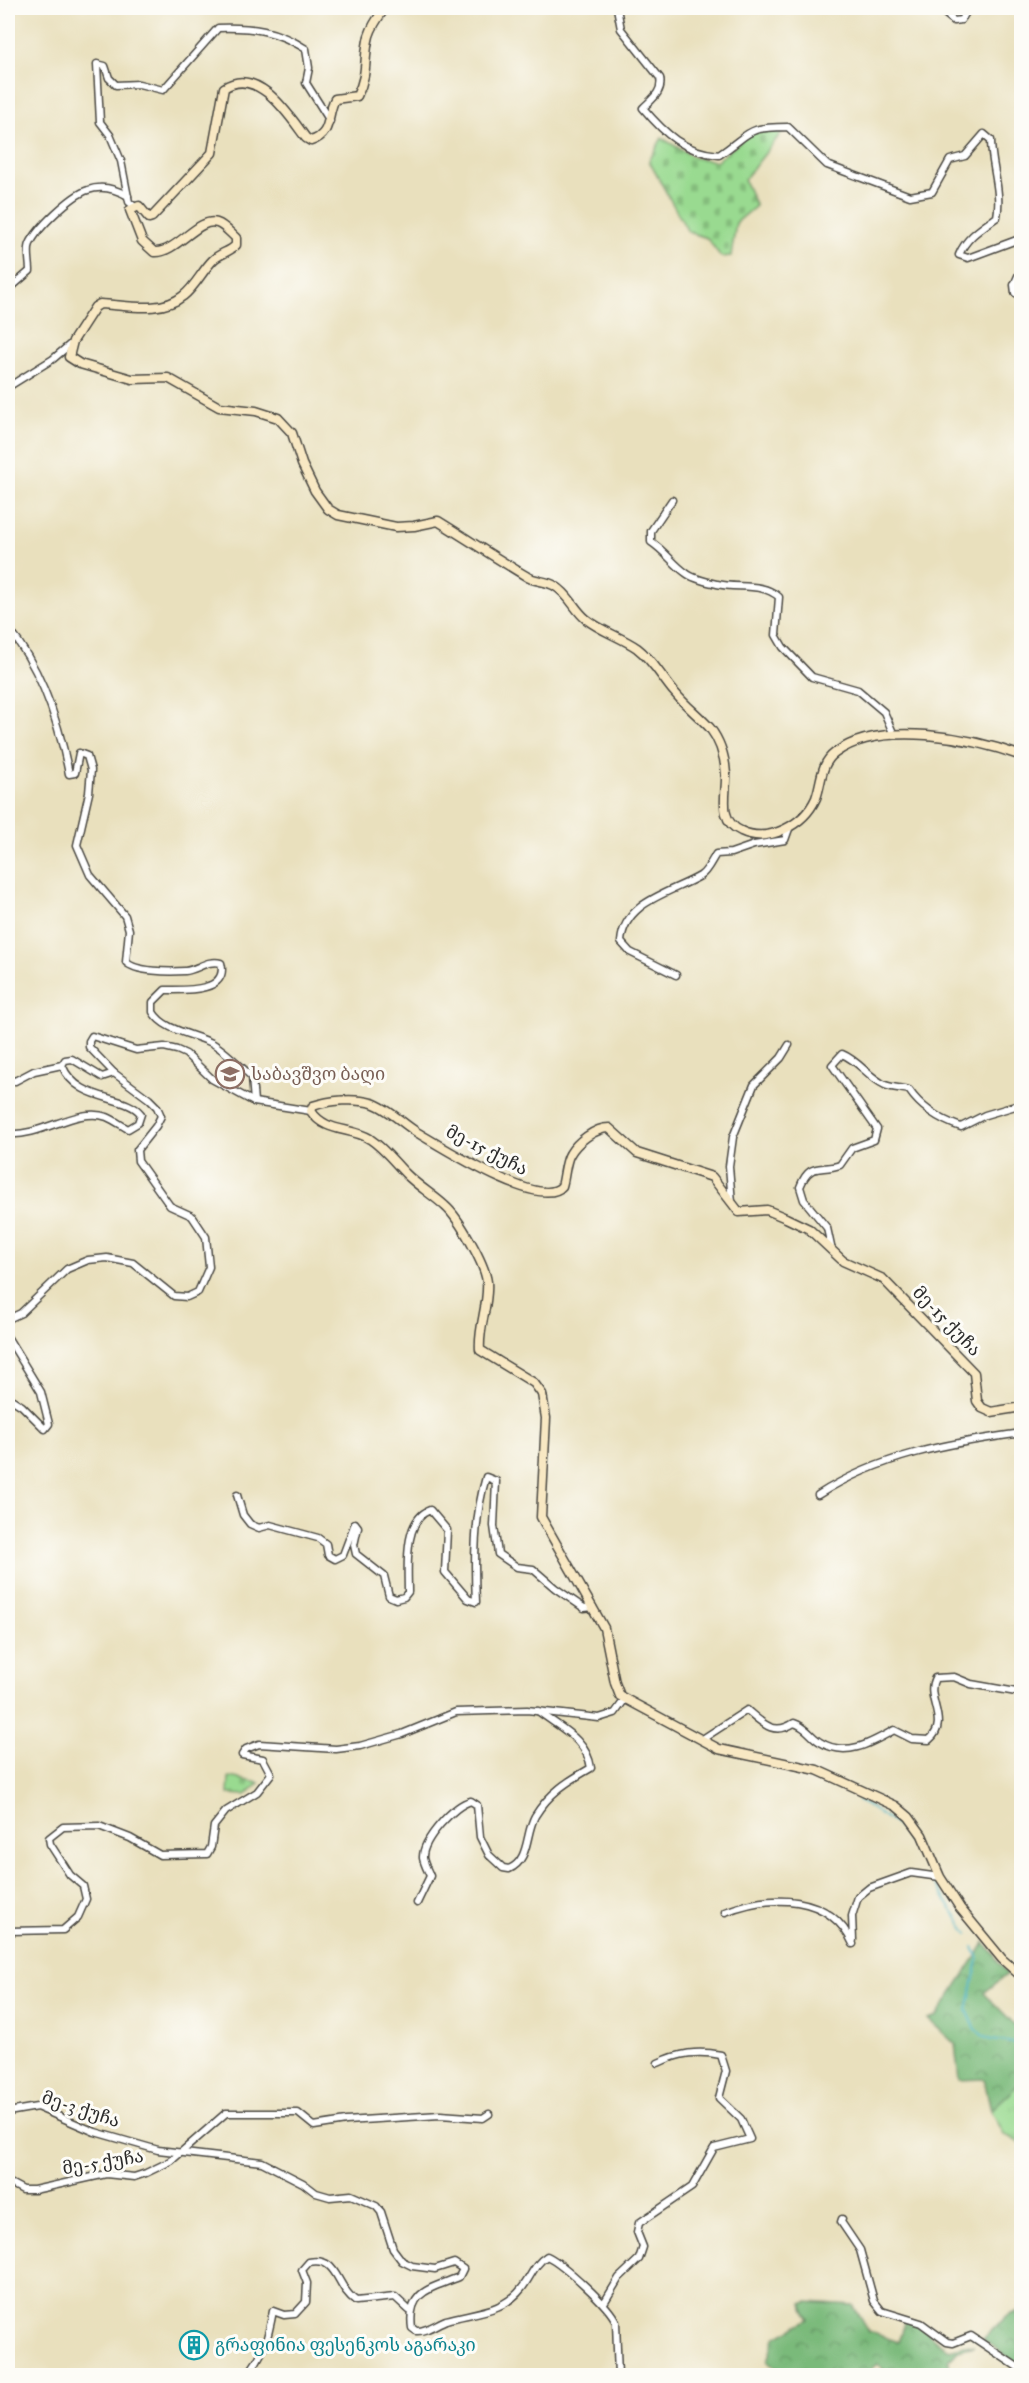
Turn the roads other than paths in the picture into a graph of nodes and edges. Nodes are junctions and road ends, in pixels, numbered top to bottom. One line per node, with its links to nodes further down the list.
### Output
1 (385, 8): 5 (street)
2 (617, 8): 8 (street)
3 (938, 8): 4 (street)
4 (969, 8)
5 (330, 122): 6 (street); 7 (street)
6 (128, 196): 7 (street); 10 (street)
7 (134, 206): 12 (street)
8 (1022, 238)
9 (1022, 267): 11 (street)
10 (8, 290)
11 (1022, 295)
12 (73, 342): 13 (street); 18 (street)
13 (8, 387)
14 (672, 500): 16 (street)
15 (8, 628): 24 (street)
16 (894, 735): 17 (street); 18 (street)
17 (1022, 756)
18 (790, 826): 19 (street)
19 (676, 975)
20 (789, 1045): 28 (street)
21 (62, 1065): 22 (street); 23 (street); 27 (street)
22 (114, 1073): 24 (street); 30 (street)
23 (8, 1080)
24 (254, 1102): 26 (street)
25 (1022, 1104): 29 (street)
26 (311, 1112): 28 (street, მე-15 ქუჩა); 37 (street)
27 (8, 1134)
28 (732, 1206): 29 (street, მე-15 ქუჩა)
29 (832, 1252): 33 (street, მე-15 ქუჩა)
30 (8, 1319)
31 (8, 1338): 32 (street)
32 (8, 1397)
33 (1020, 1408)
34 (1022, 1433): 36 (street)
35 (237, 1495): 37 (street)
36 (818, 1495)
37 (594, 1607): 39 (street)
38 (1022, 1693): 41 (street)
39 (626, 1699): 40 (street); 41 (street)
40 (538, 1710): 43 (street); 45 (street)
41 (701, 1740): 42 (street)
42 (940, 1876): 44 (street); 46 (street)
43 (417, 1903)
44 (725, 1912)
45 (8, 1931)
46 (1022, 1977)
47 (658, 2064): 53 (street)
48 (8, 2112): 50 (street, მე-3 ქუჩა)
49 (489, 2114): 50 (street, მე-5 ქუჩა)
50 (180, 2151): 51 (street, მე-5 ქუჩა); 54 (street)
51 (8, 2182)
52 (842, 2219): 55 (street)
53 (604, 2303): 54 (street); 57 (street)
54 (410, 2310): 56 (street)
55 (1022, 2370)
56 (246, 2376)
57 (618, 2376)

